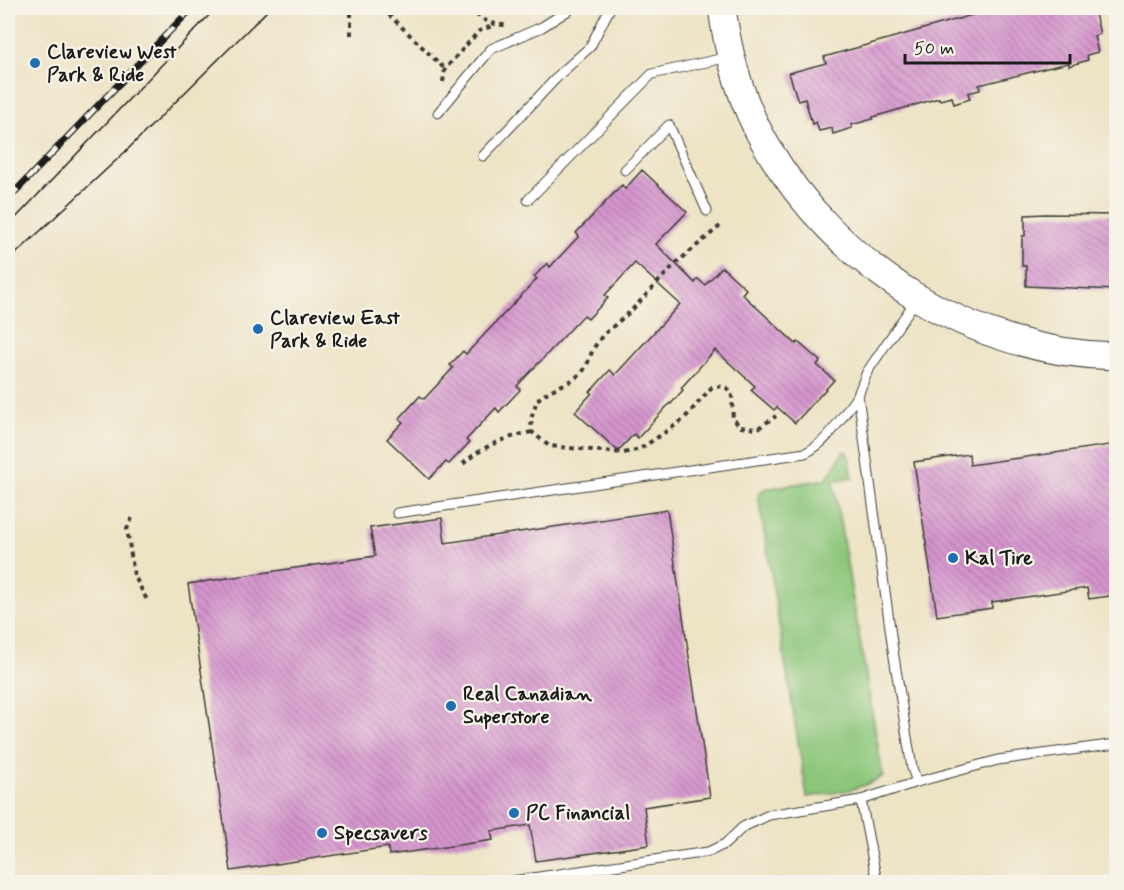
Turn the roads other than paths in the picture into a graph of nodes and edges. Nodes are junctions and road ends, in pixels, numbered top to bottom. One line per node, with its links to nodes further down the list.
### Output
1 (572, 8): 5 (lane)
2 (610, 8): 6 (lane)
3 (722, 8): 4 (street)
4 (732, 57): 8 (lane); 10 (street)
5 (438, 113)
6 (483, 156)
7 (626, 170): 9 (lane)
8 (528, 200)
9 (707, 211)
10 (917, 298): 11 (street); 12 (lane)
11 (1116, 356)
12 (858, 395): 13 (lane); 15 (lane)
13 (397, 513)
14 (1116, 744): 15 (lane)
15 (917, 782): 16 (lane)
16 (861, 800): 19 (lane); 20 (lane)
17 (337, 882): 18 (lane)
18 (350, 882)
19 (505, 882)
20 (877, 882)

